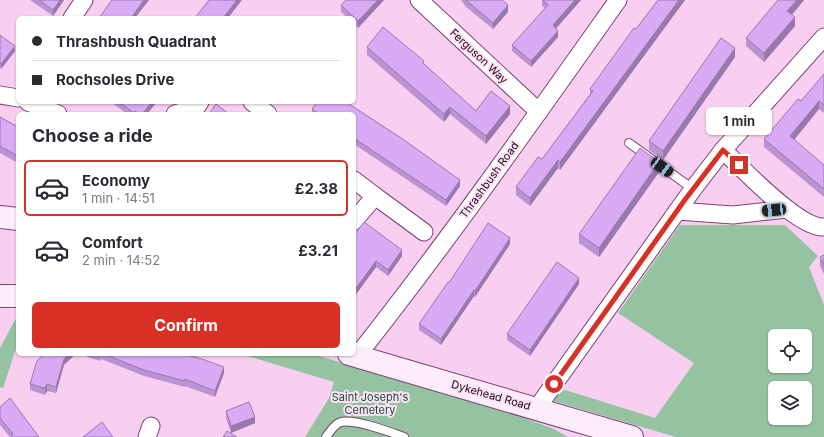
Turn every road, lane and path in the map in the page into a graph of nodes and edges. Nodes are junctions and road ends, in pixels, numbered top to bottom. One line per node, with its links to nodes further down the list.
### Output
1 (84, 0): 4 (street)
2 (419, 0): 14 (street, Ferguson Way)
3 (618, 0): 14 (street, Thrashbush Road)
4 (73, 16)
5 (824, 37): 16 (street)
6 (0, 95): 7 (street)
7 (16, 98)
8 (33, 104): 11 (street)
9 (199, 104): 12 (street)
10 (255, 104): 13 (street)
11 (53, 112)
12 (182, 112)
13 (265, 112)
14 (540, 112): 29 (street, Thrashbush Road)
15 (629, 143): 18 (lane)
16 (723, 150): 18 (street); 20 (street)
17 (356, 182): 19 (street)
18 (693, 189): 21 (street)
19 (375, 196): 24 (street); 26 (street)
20 (787, 209): 21 (street); 25 (street)
21 (677, 211): 31 (street)
22 (0, 217): 23 (street)
23 (16, 218)
24 (356, 219)
25 (824, 226)
26 (424, 232)
27 (0, 296): 28 (street)
28 (16, 296)
29 (356, 351)
30 (356, 356): 31 (street, Dykehead Road)
31 (537, 408): 32 (street, Dykehead Road)
32 (623, 436)
33 (326, 437): 34 (lane)
34 (404, 437)

